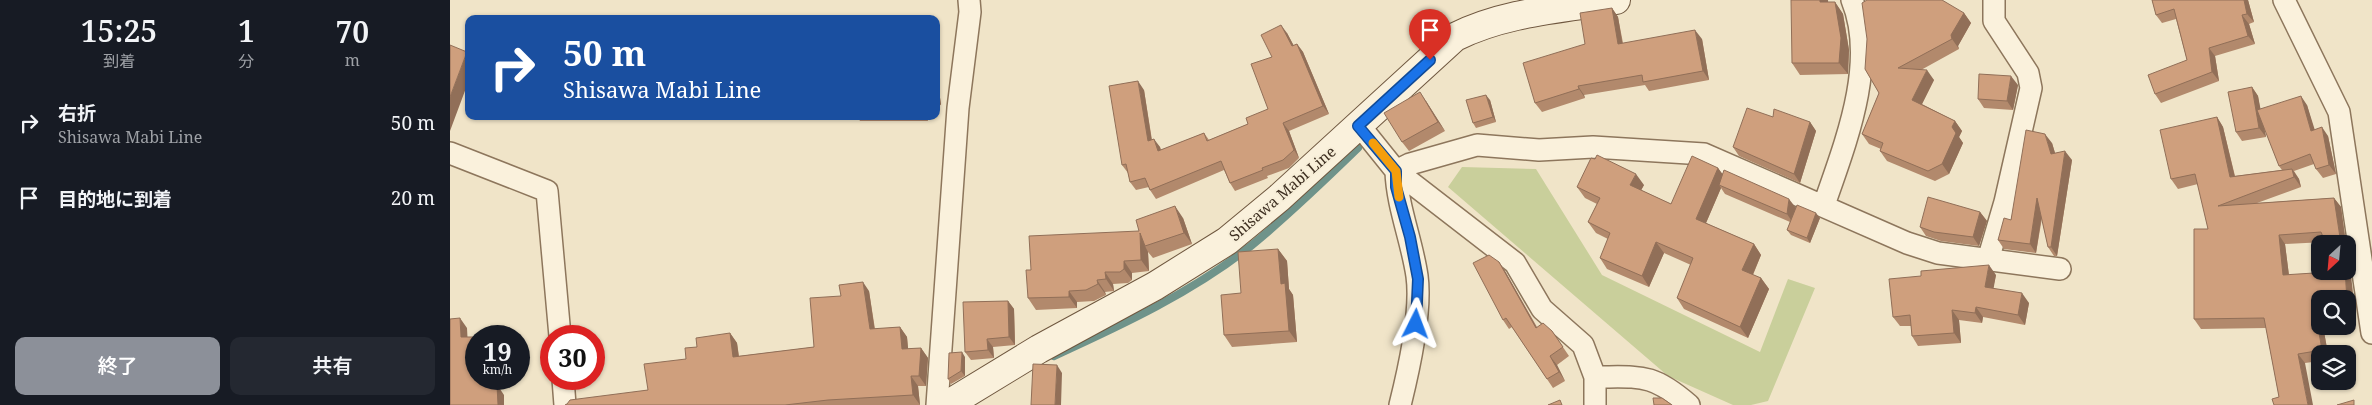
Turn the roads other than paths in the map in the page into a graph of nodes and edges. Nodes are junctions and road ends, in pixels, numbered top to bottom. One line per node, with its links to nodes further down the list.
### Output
1 (969, 0): 17 (street)
2 (1616, 0): 6 (main road, Shisawa Mabi Line)
3 (1852, 0): 9 (street)
4 (1994, 0): 10 (street)
5 (2284, 0): 13 (street)
6 (1358, 126): 8 (street); 18 (main road, Shisawa Mabi Line)
7 (450, 153): 12 (street)
8 (1396, 171): 9 (street); 14 (street); 19 (street)
9 (1824, 205): 10 (street)
10 (1988, 260): 11 (street)
11 (2060, 269)
12 (559, 325)
13 (2372, 333)
14 (1595, 377): 20 (street); 21 (street)
15 (564, 390): 16 (street)
16 (566, 405)
17 (937, 405)
18 (947, 405)
19 (1400, 405)
20 (1595, 405)
21 (1689, 405)

